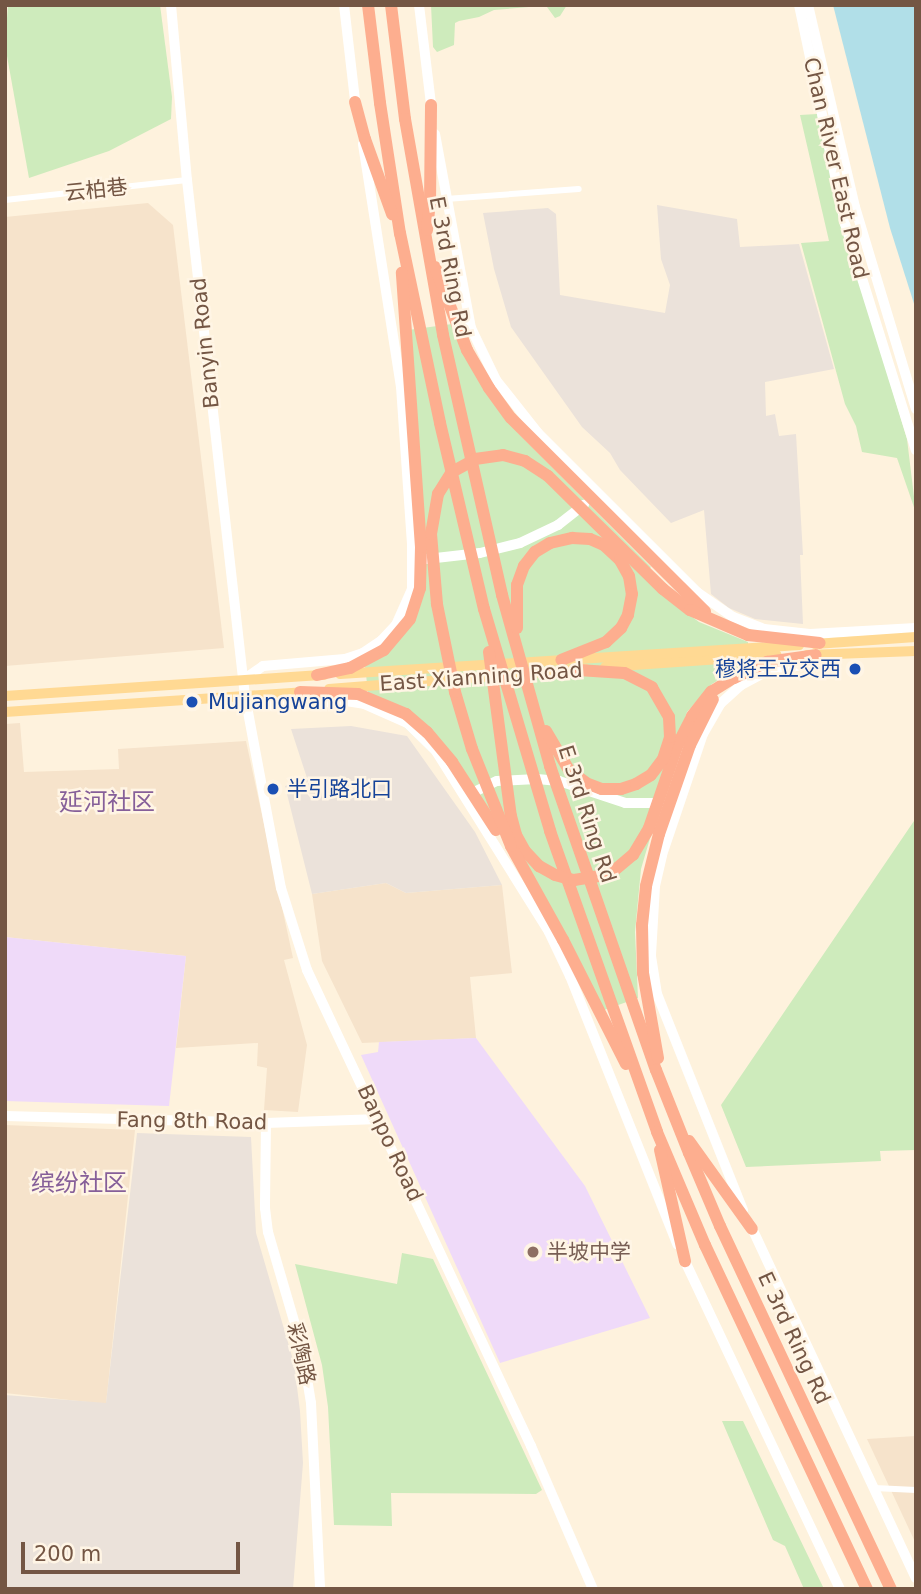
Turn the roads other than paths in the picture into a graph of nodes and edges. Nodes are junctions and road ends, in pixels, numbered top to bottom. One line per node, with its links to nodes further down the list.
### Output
1 (171, 5): 10 (main road, Banyin Road)
2 (344, 5): 8 (main road)
3 (368, 5): 14 (highway, E 3rd Ring Rd)
4 (391, 5): 15 (highway, E 3rd Ring Rd)
5 (419, 5): 9 (main road)
6 (799, 5): 17 (main road, Chan River East Road)
7 (808, 5): 16 (main road, Chan River East Road)
8 (355, 102): 14 (highway); 19 (main road)
9 (431, 105): 12 (main road); 15 (highway)
10 (187, 180): 13 (street, 云柏巷); 34 (main road, Banyin Road)
11 (579, 189): 12 (street)
12 (446, 199): 18 (main road)
13 (5, 200)
14 (400, 233): 20 (highway, E 3rd Ring Rd); 33 (highway)
15 (425, 244): 22 (highway); 28 (highway, E 3rd Ring Rd)
16 (916, 410)
17 (916, 450)
18 (597, 492): 19 (main road); 25 (main road)
19 (413, 561): 34 (main road)
20 (482, 600): 32 (highway); 44 (highway, E 3rd Ring Rd)
21 (916, 628): 25 (main road)
22 (748, 635): 24 (highway); 42 (highway)
23 (916, 637): 25 (main road, East Xianning Road)
24 (771, 639): 25 (highway); 26 (main road)
25 (815, 644): 26 (main road, East Xianning Road); 29 (main road, East Xianning Road); 31 (main road, East Xianning Road); 32 (highway)
26 (707, 649): 30 (main road, East Xianning Road)
27 (916, 651): 29 (main road, East Xianning Road)
28 (518, 653): 30 (highway); 38 (highway, E 3rd Ring Rd)
29 (843, 656): 41 (main road)
30 (561, 660): 33 (main road, East Xianning Road)
31 (578, 670): 35 (main road, East Xianning Road); 38 (highway)
32 (744, 672): 43 (highway)
33 (317, 675): 34 (main road, East Xianning Road)
34 (243, 680): 36 (main road, East Xianning Road); 37 (main road, Banpo Road)
35 (300, 692): 37 (main road, East Xianning Road); 40 (highway)
36 (5, 696)
37 (245, 696): 39 (main road, East Xianning Road); 40 (main road); 46 (main road, Banpo Road)
38 (534, 709): 43 (highway, E 3rd Ring Rd)
39 (5, 712)
40 (467, 790): 41 (main road); 42 (highway); 51 (main road)
41 (681, 800): 50 (main road)
42 (488, 806): 44 (highway)
43 (667, 1096): 49 (highway, E 3rd Ring Rd)
44 (645, 1101): 48 (highway, E 3rd Ring Rd)
45 (5, 1116): 47 (main road, Fang 8th Road)
46 (379, 1119): 47 (main road, Fang 8th Road); 56 (main road, Banpo Road)
47 (266, 1124): 55 (main road, 彩陶路)
48 (657, 1132): 51 (highway); 58 (highway, E 3rd Ring Rd)
49 (682, 1132): 50 (highway); 59 (highway, E 3rd Ring Rd)
50 (752, 1229): 52 (main road)
51 (685, 1261): 57 (main road)
52 (872, 1488): 53 (street); 54 (main road)
53 (916, 1490)
54 (916, 1578)
55 (320, 1589)
56 (593, 1589)
57 (840, 1589)
58 (867, 1589)
59 (891, 1589)

